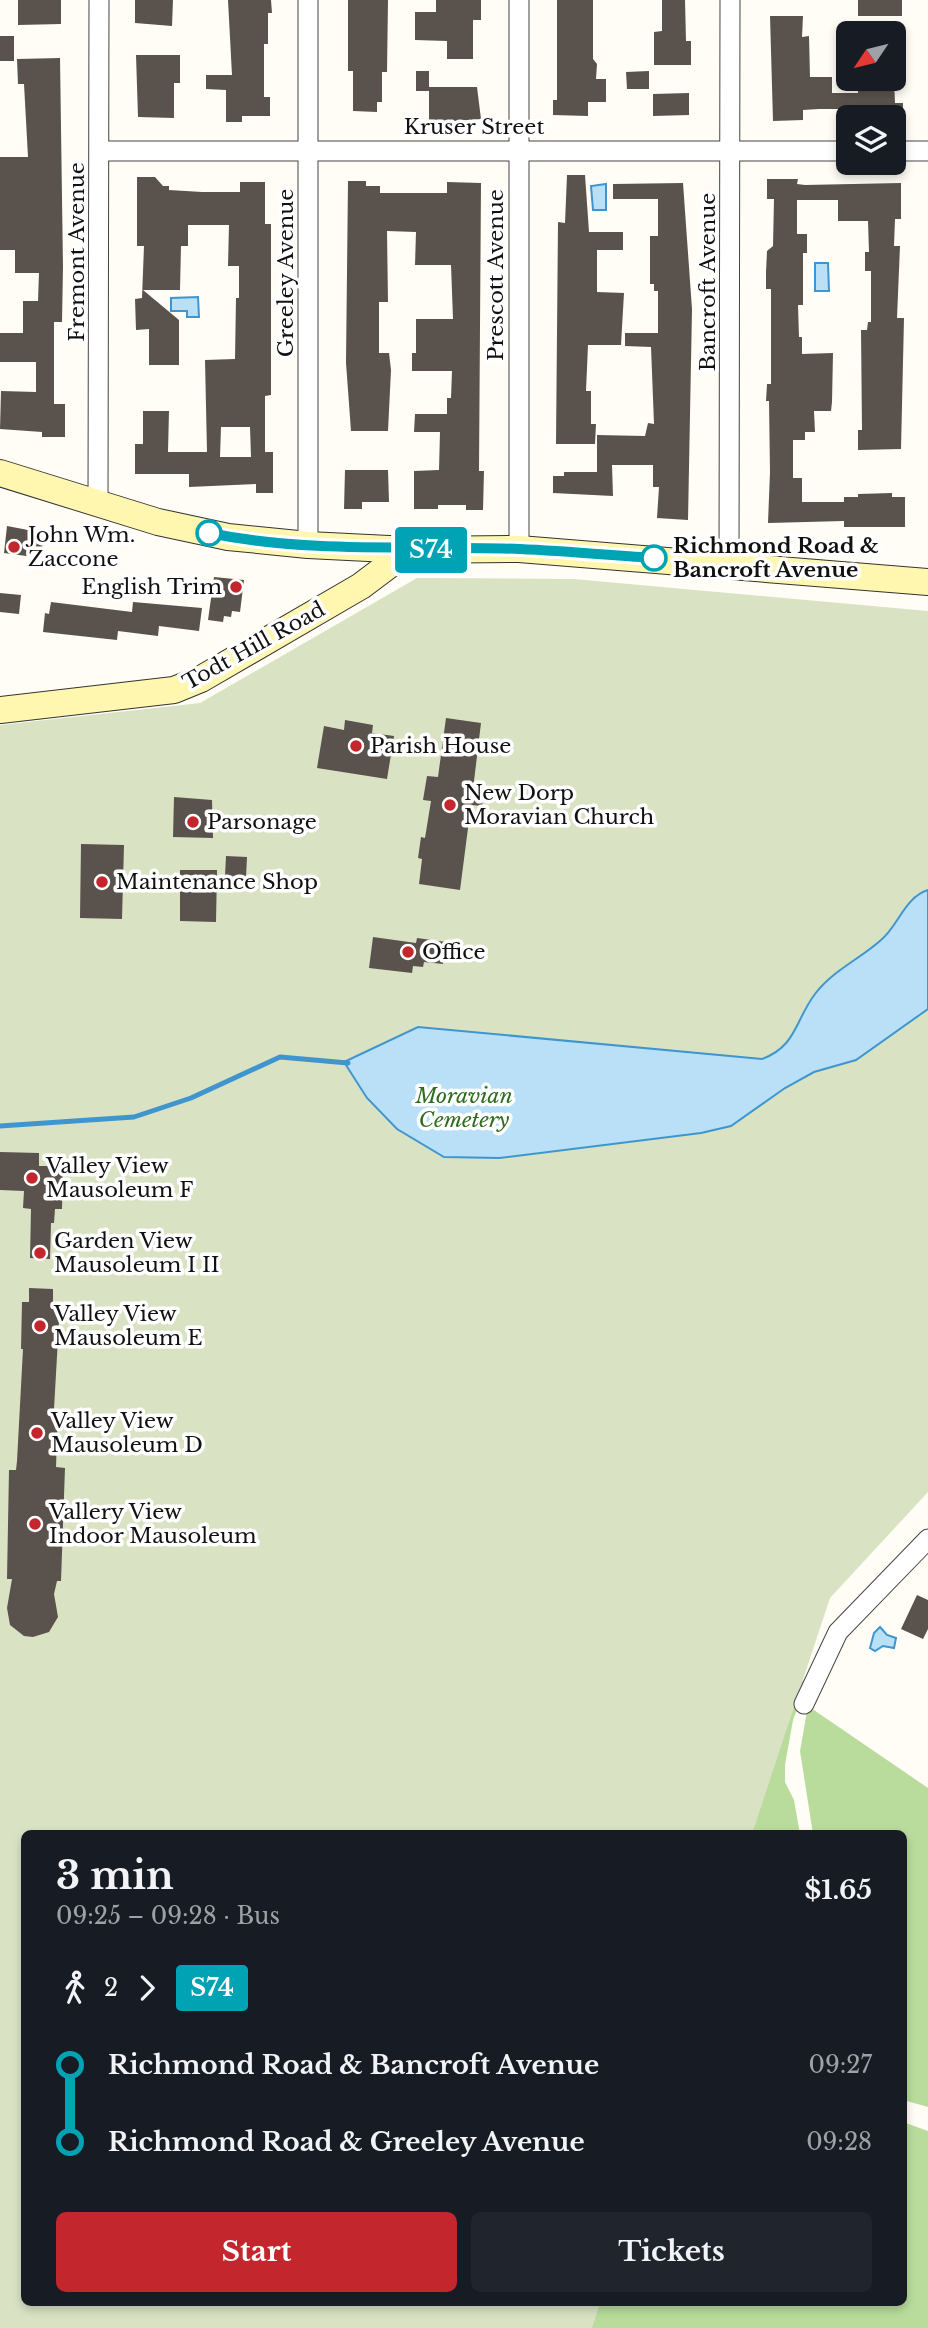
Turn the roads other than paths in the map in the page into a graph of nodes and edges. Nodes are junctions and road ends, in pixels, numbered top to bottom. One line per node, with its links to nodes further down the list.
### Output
1 (99, 0): 8 (street, Fremont Avenue)
2 (308, 0): 5 (street, Greeley Avenue)
3 (519, 0): 6 (street, Prescott Avenue)
4 (730, 0): 7 (street, Bancroft Avenue)
5 (309, 150): 6 (street, Kruser Street); 8 (street, Kruser Street); 14 (street, Greeley Avenue)
6 (519, 150): 7 (street, Kruser Street); 15 (street, Prescott Avenue)
7 (731, 150): 9 (street, Kruser Street); 17 (street, Bancroft Avenue)
8 (100, 151): 13 (street, Fremont Avenue)
9 (836, 151)
10 (906, 151): 11 (street)
11 (928, 151)
12 (0, 473): 13 (main road)
13 (98, 504): 14 (main road)
14 (308, 545): 16 (main road)
15 (519, 549): 16 (main road); 17 (main road)
16 (409, 550): 19 (main road, Todt Hill Road)
17 (729, 564): 18 (main road)
18 (928, 582)
19 (0, 710)
20 (928, 1539): 21 (street)
21 (804, 1704)

